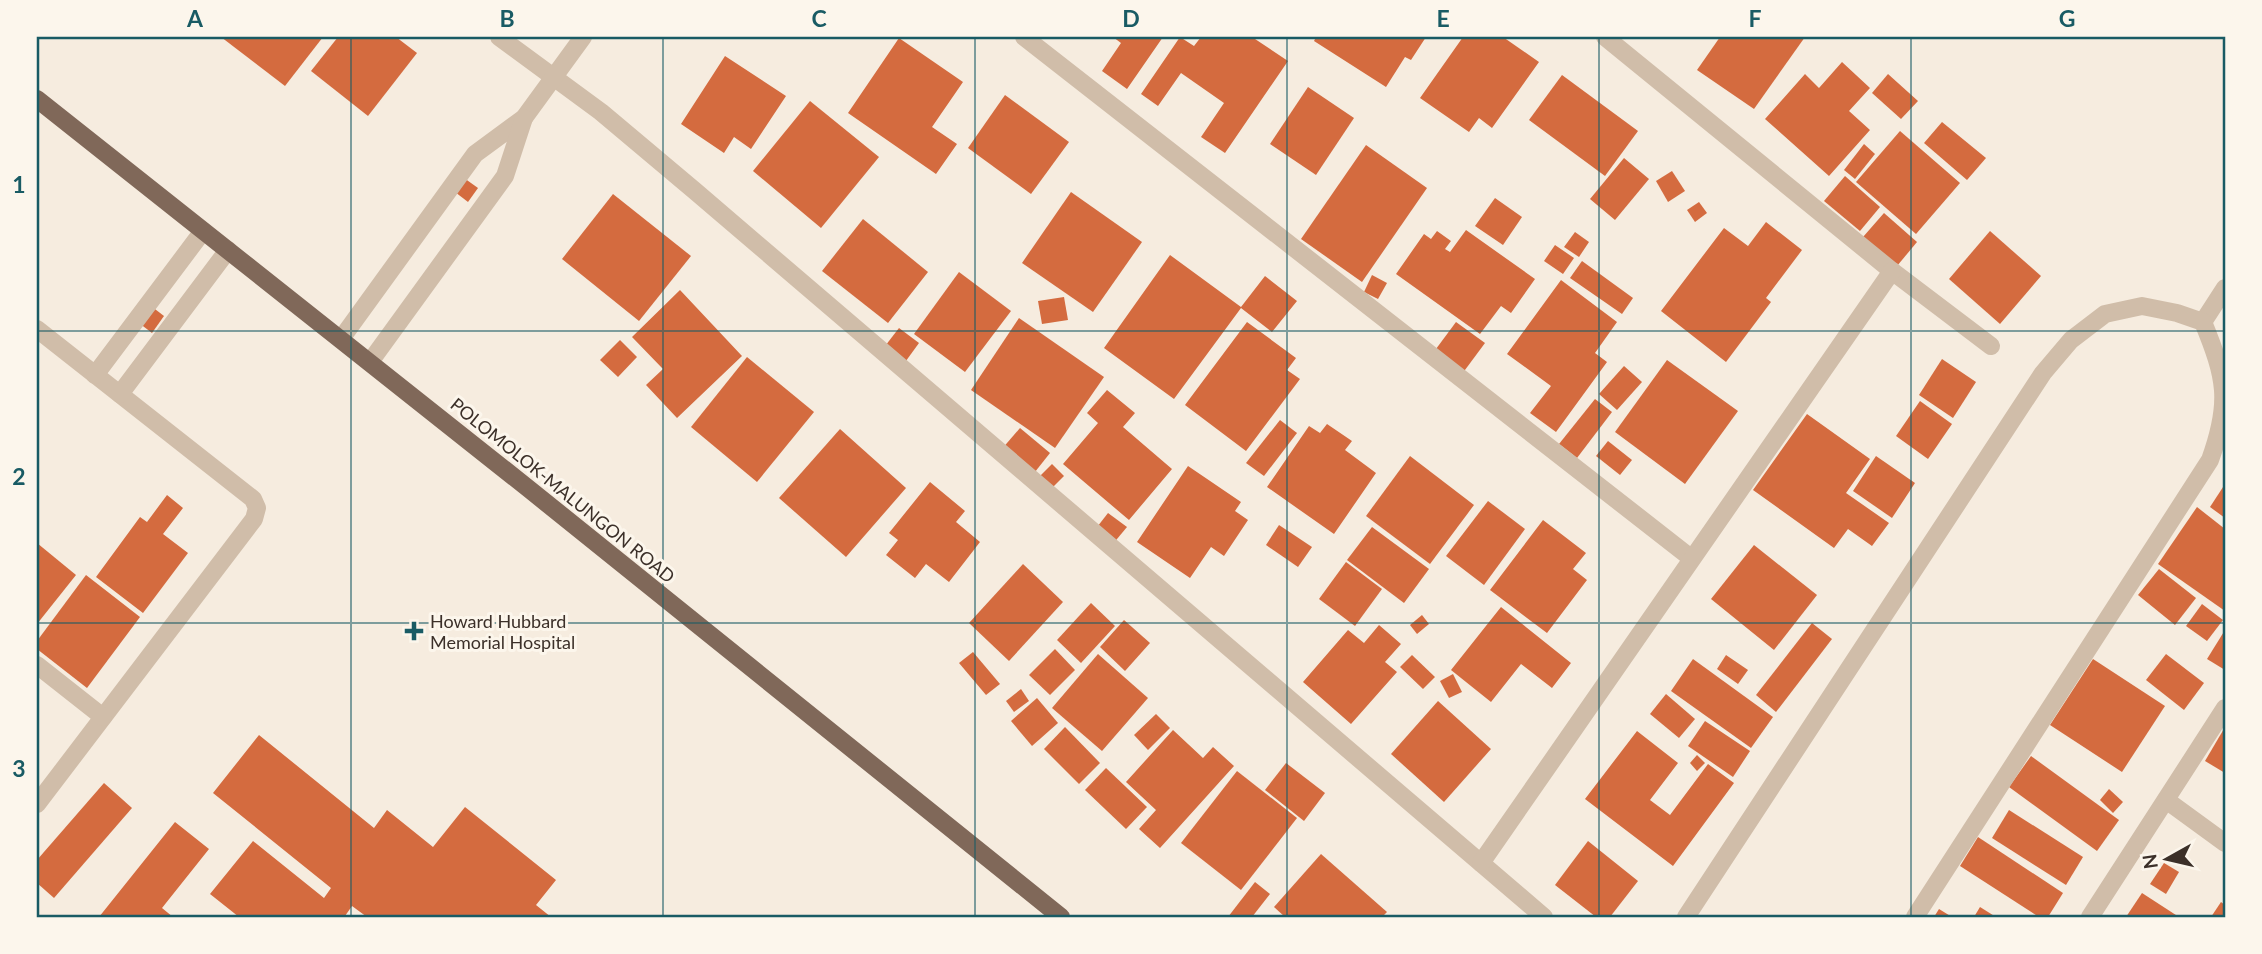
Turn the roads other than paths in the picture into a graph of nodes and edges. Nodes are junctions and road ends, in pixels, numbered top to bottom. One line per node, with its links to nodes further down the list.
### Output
1 (499, 37): 5 (street)
2 (583, 37): 5 (street)
3 (1024, 37): 19 (street)
4 (1605, 37): 10 (street)
5 (554, 77): 7 (street); 26 (street)
6 (37, 99): 8 (main road, POLOMOLOK-MALUNGON ROAD)
7 (524, 118): 14 (street); 16 (street)
8 (203, 231): 9 (main road, POLOMOLOK-MALUNGON ROAD); 17 (street)
9 (228, 250): 14 (main road, POLOMOLOK-MALUNGON ROAD); 18 (street)
10 (1892, 271): 15 (street); 19 (street)
11 (2225, 288): 12 (street)
12 (2203, 322): 29 (street); 30 (street)
13 (37, 329): 17 (street)
14 (341, 340): 16 (main road, POLOMOLOK-MALUNGON ROAD)
15 (1991, 346)
16 (370, 362): 27 (main road, POLOMOLOK-MALUNGON ROAD)
17 (95, 375): 18 (street)
18 (120, 394): 22 (street)
19 (1691, 558): 26 (street)
20 (37, 664): 22 (street)
21 (2225, 708): 23 (street)
22 (103, 717): 24 (street)
23 (2166, 800): 25 (street); 31 (street)
24 (37, 804)
25 (2225, 843)
26 (1481, 863): 28 (street)
27 (1061, 917)
28 (1544, 917)
29 (1686, 917)
30 (1915, 917)
31 (2090, 917)

